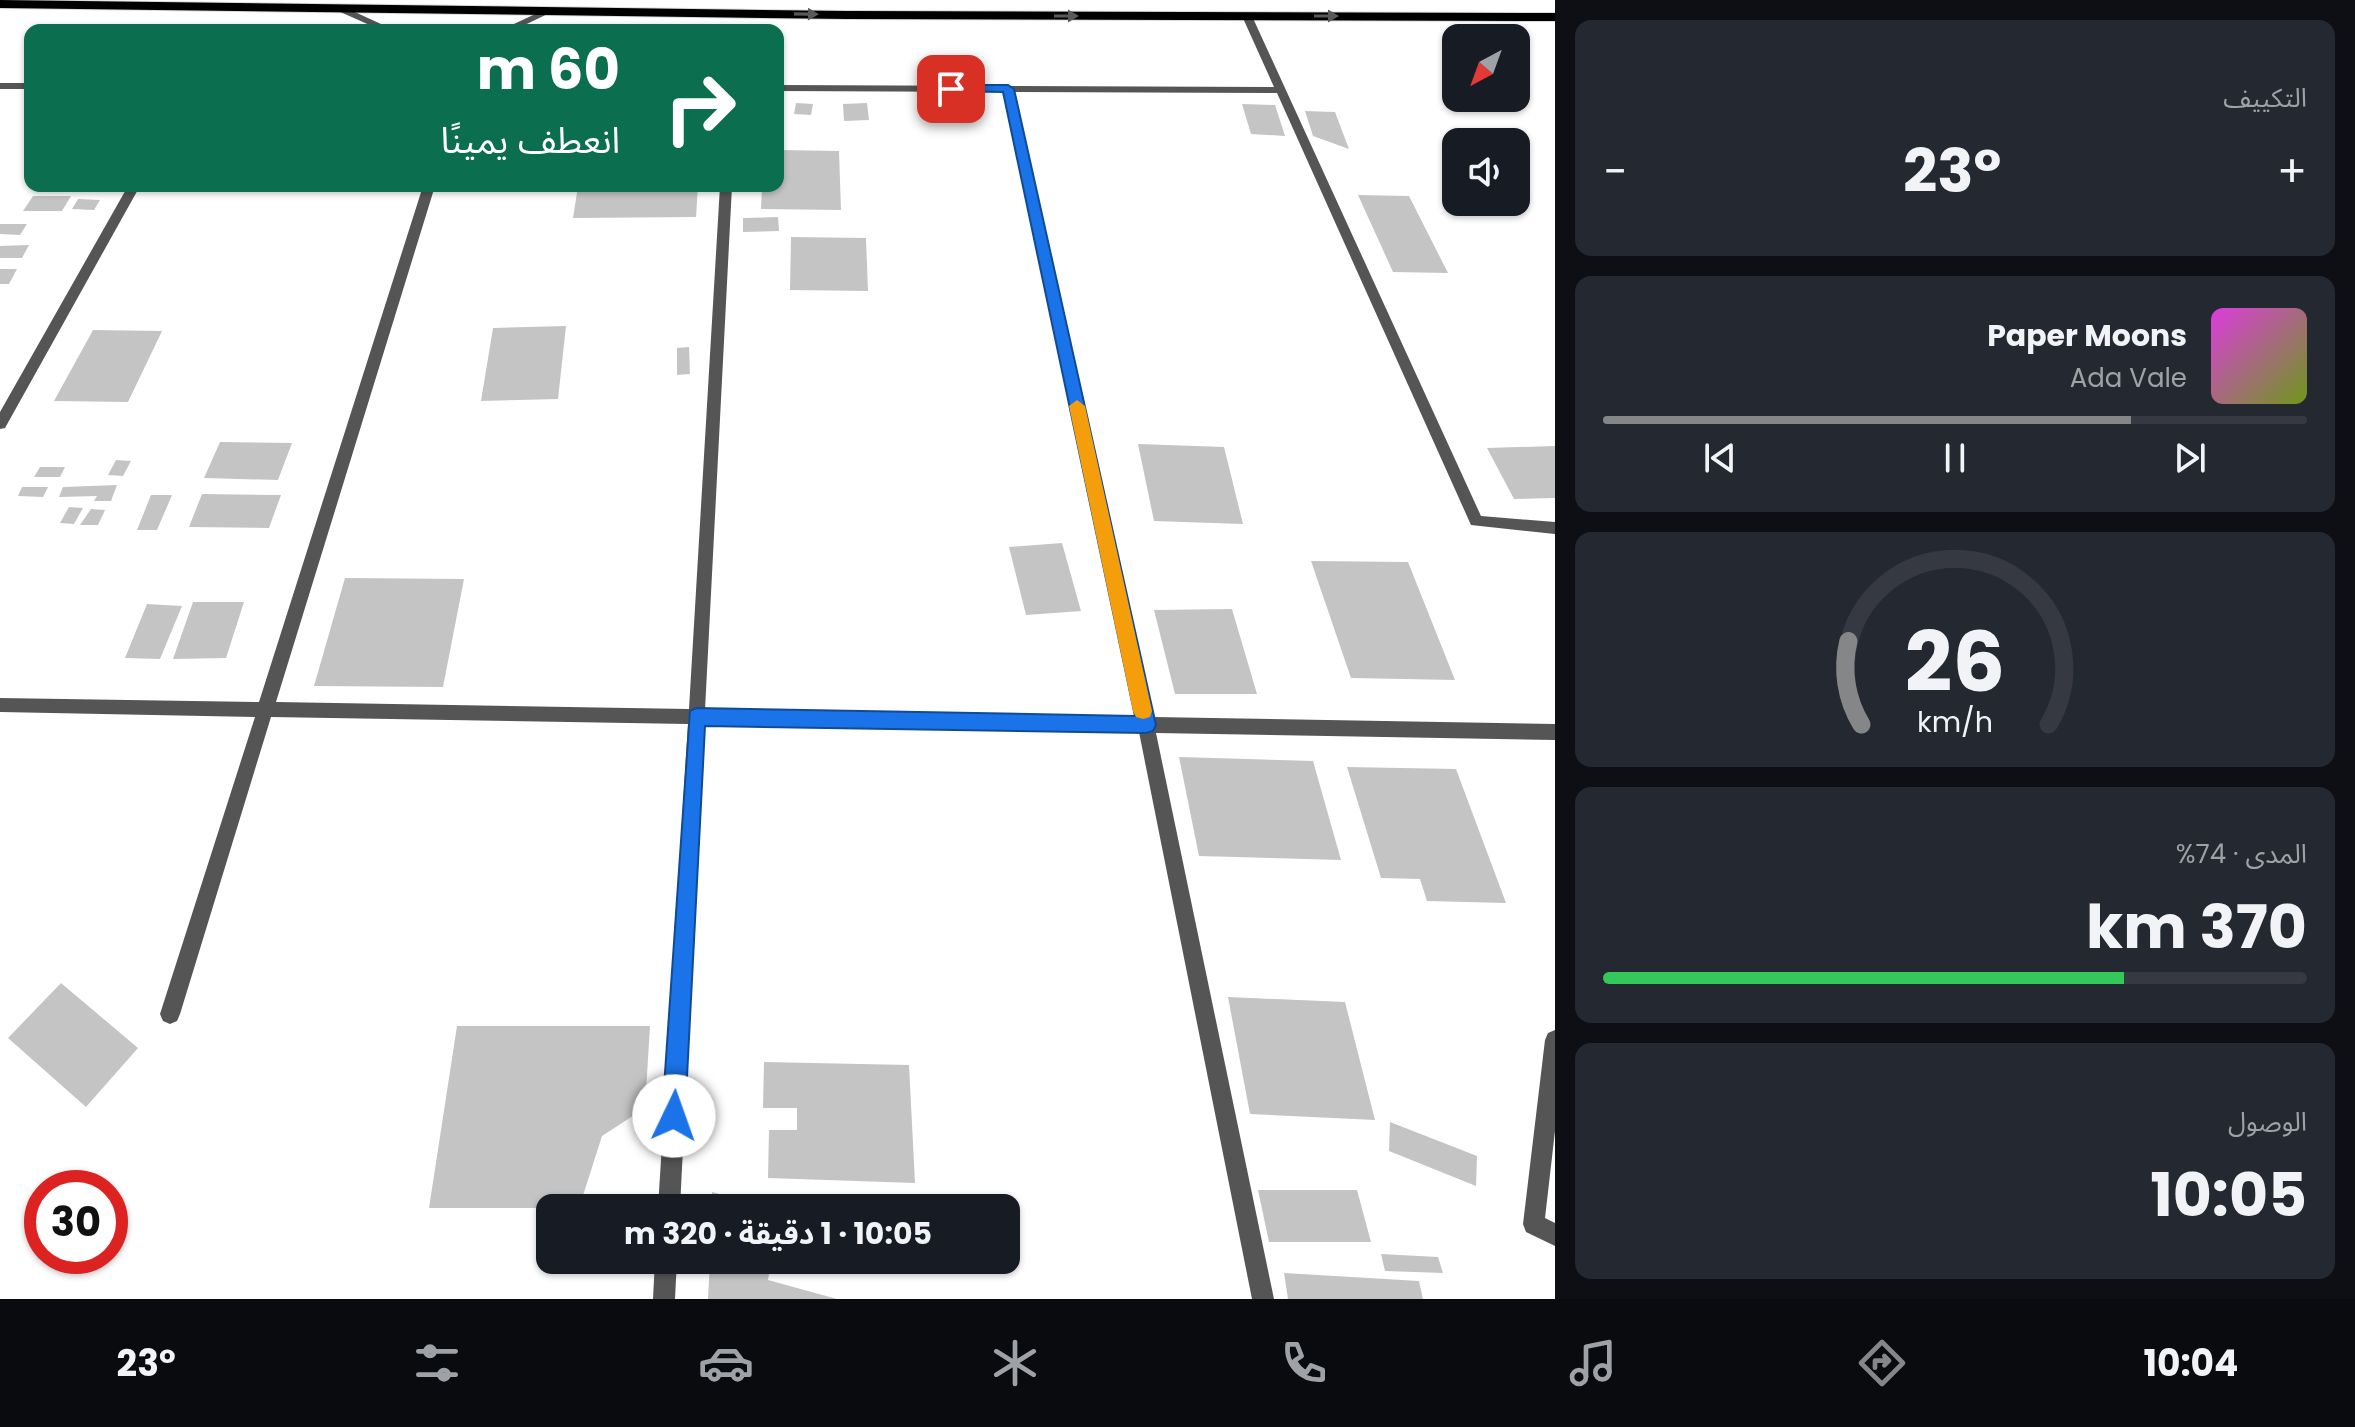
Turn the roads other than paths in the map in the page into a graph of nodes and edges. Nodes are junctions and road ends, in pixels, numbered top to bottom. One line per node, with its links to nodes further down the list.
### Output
1 (0, 4): 2 (highway)
2 (341, 9): 3 (highway); 6 (street)
3 (549, 11): 4 (highway, one-way to 4); 7 (street)
4 (1247, 16): 5 (highway, one-way to 5); 12 (street)
5 (1555, 17)
6 (375, 24)
7 (520, 24)
8 (0, 86): 9 (street)
9 (24, 86)
10 (784, 88): 11 (street)
11 (1008, 89): 12 (street); 21 (street)
12 (1281, 90): 17 (street)
13 (131, 192): 16 (street)
14 (427, 192): 19 (street)
15 (726, 192): 20 (street)
16 (0, 424)
17 (1555, 528)
18 (0, 705): 19 (street)
19 (266, 710): 20 (street); 23 (street)
20 (696, 717): 21 (street); 25 (street)
21 (1146, 725): 22 (street); 29 (street)
22 (1555, 732)
23 (170, 1014)
24 (1555, 1040): 26 (street)
25 (670, 1194)
26 (1555, 1235)
27 (665, 1274): 28 (street)
28 (664, 1299)
29 (1263, 1299)

